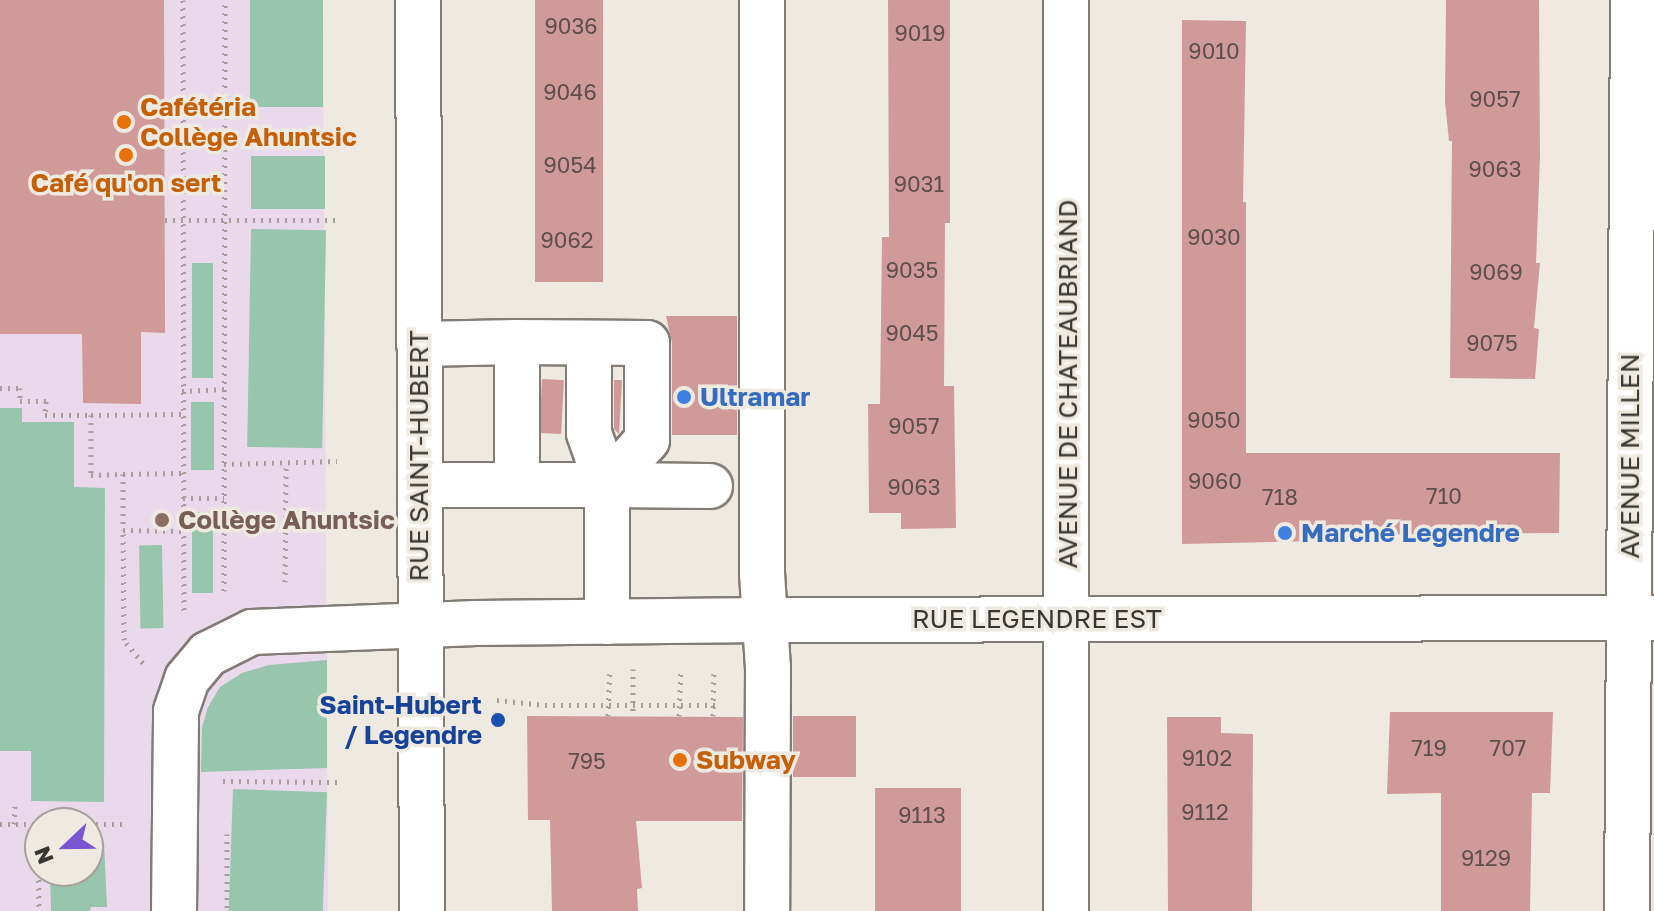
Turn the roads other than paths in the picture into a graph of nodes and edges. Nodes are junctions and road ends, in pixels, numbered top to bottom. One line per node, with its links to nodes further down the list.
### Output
1 (418, 0): 7 (street, RUE SAINT-HUBERT)
2 (762, 0): 14 (street)
3 (1066, 0): 12 (street, AVENUE DE CHATEAUBRIAND)
4 (1633, 0): 13 (street, AVENUE MILLEN)
5 (517, 342): 6 (street); 7 (street); 9 (street)
6 (589, 343): 10 (street); 10 (street)
7 (419, 344): 8 (street, RUE SAINT-HUBERT)
8 (420, 485): 9 (street); 16 (street, RUE SAINT-HUBERT)
9 (517, 485): 10 (street)
10 (607, 485): 11 (street); 15 (street)
11 (710, 486)
12 (1067, 618): 13 (street, RUE LEGENDRE EST); 14 (street, RUE LEGENDRE EST); 20 (street, AVENUE DE CHATEAUBRIAND)
13 (1642, 618): 21 (street, AVENUE MILLEN)
14 (765, 620): 15 (street, RUE LEGENDRE EST); 19 (street)
15 (607, 622): 16 (street, RUE LEGENDRE EST)
16 (421, 626): 17 (street, RUE LEGENDRE EST); 18 (street, RUE SAINT-HUBERT)
17 (174, 911)
18 (422, 911)
19 (767, 911)
20 (1066, 911)
21 (1627, 911)

